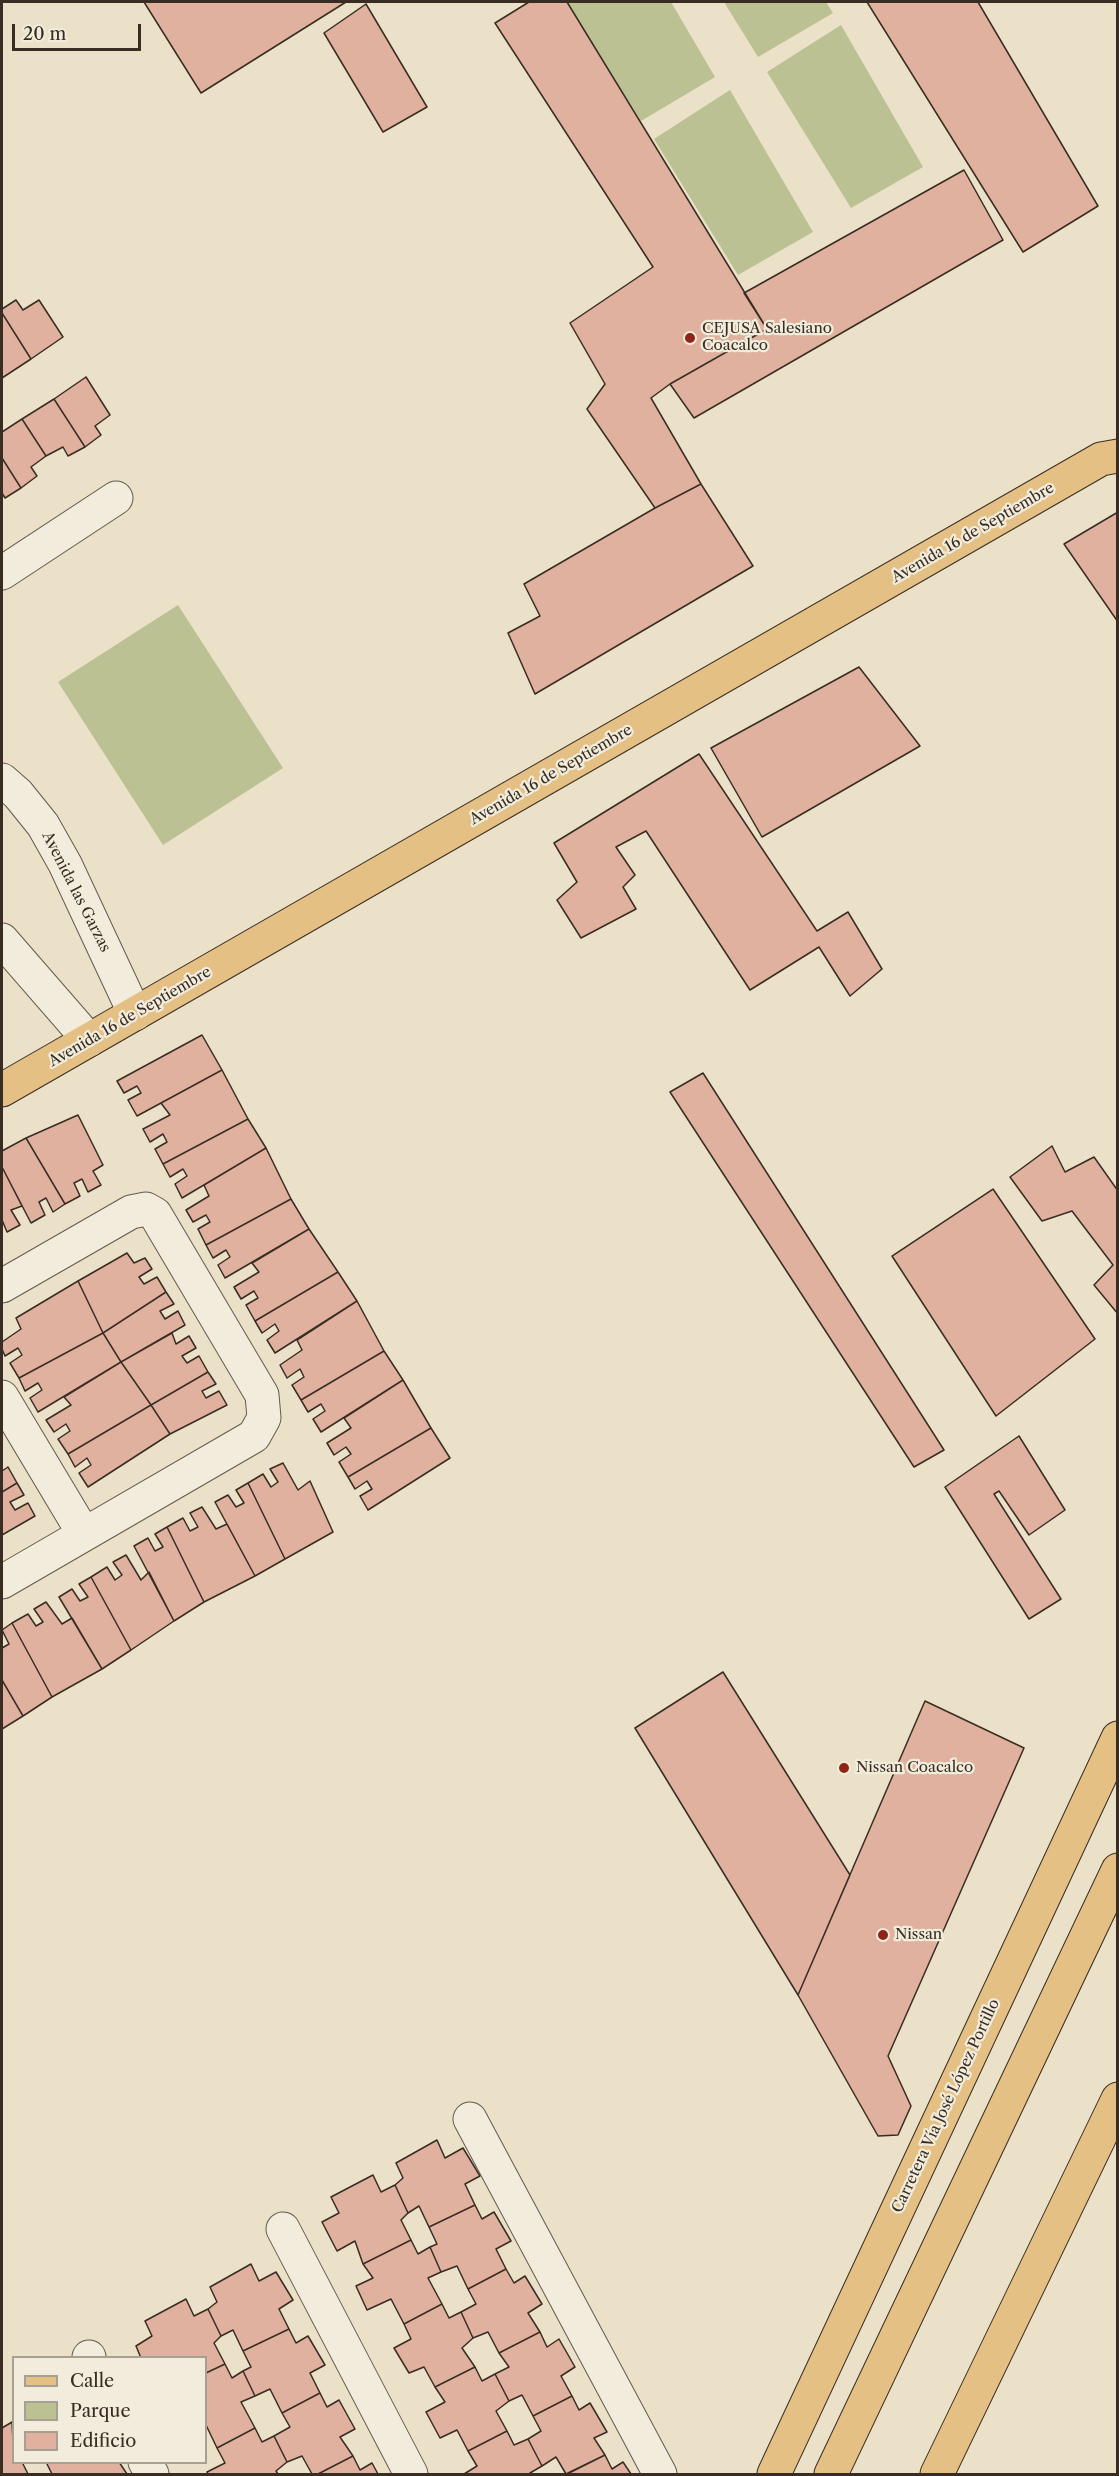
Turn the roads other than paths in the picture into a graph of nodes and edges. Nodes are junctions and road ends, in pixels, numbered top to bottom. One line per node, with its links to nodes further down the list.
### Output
1 (1112, 452): 6 (main road, Avenida 16 de Septiembre)
2 (116, 498): 3 (street)
3 (2, 573)
4 (2, 780): 6 (street, Avenida las Garzas)
5 (2, 940): 7 (street)
6 (135, 1014): 7 (main road, Avenida 16 de Septiembre)
7 (89, 1040): 8 (main road, Avenida 16 de Septiembre)
8 (2, 1090)
9 (2, 1286): 11 (street)
10 (2, 1397): 11 (street)
11 (84, 1534): 12 (street)
12 (2, 1582)
13 (1118, 1738): 20 (main road, Carretera Vía José López Portillo)
14 (1118, 1869): 21 (main road)
15 (1118, 2099): 22 (main road)
16 (470, 2119): 19 (street)
17 (283, 2229): 18 (street)
18 (411, 2475)
19 (660, 2475)
20 (774, 2475)
21 (831, 2475)
22 (937, 2475)

